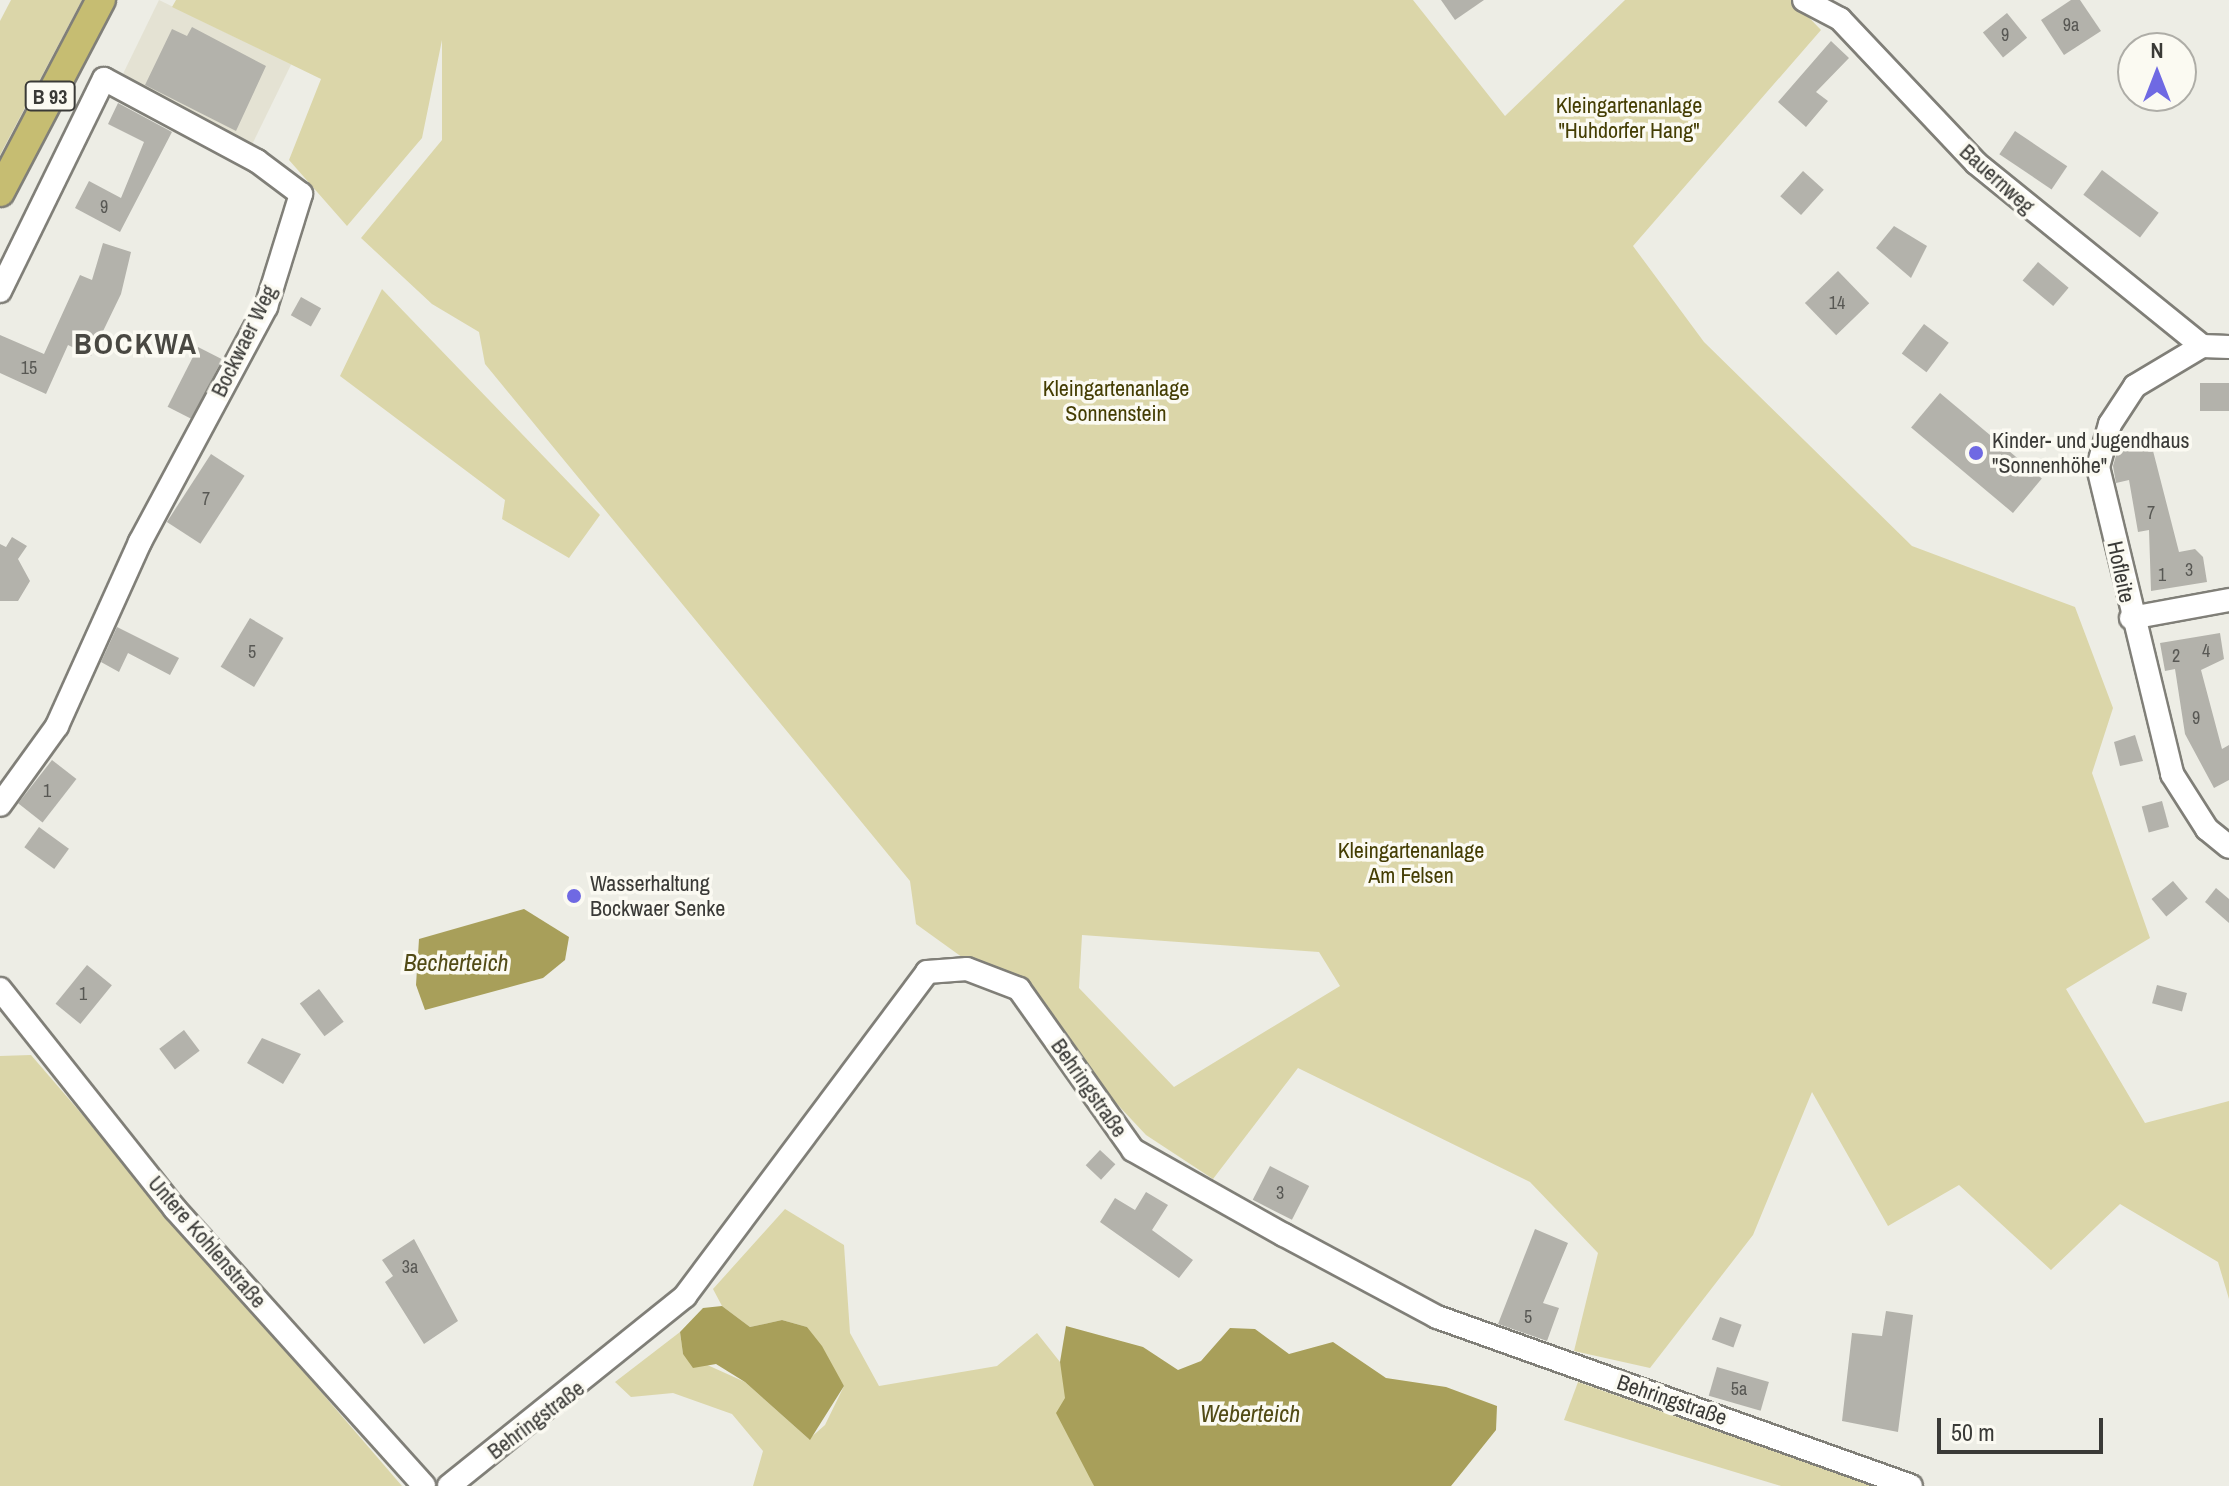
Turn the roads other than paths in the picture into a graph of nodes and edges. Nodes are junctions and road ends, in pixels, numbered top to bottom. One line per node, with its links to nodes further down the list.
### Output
1 (101, 0): 4 (main road, B 93)
2 (1804, 0): 3 (street, Bauernweg)
3 (1843, 9): 6 (street, Bauernweg)
4 (0, 192)
5 (0, 291): 10 (street, Bockwaer Weg)
6 (2202, 346): 7 (street); 9 (street, Hofleite)
7 (2229, 347)
8 (2229, 600): 9 (street)
9 (2131, 618): 11 (street, Hofleite)
10 (0, 805)
11 (2229, 847)
12 (0, 989): 13 (street, Untere Kohlenstraße)
13 (424, 1486)
14 (449, 1486): 15 (street, Behringstraße)
15 (1911, 1486)

